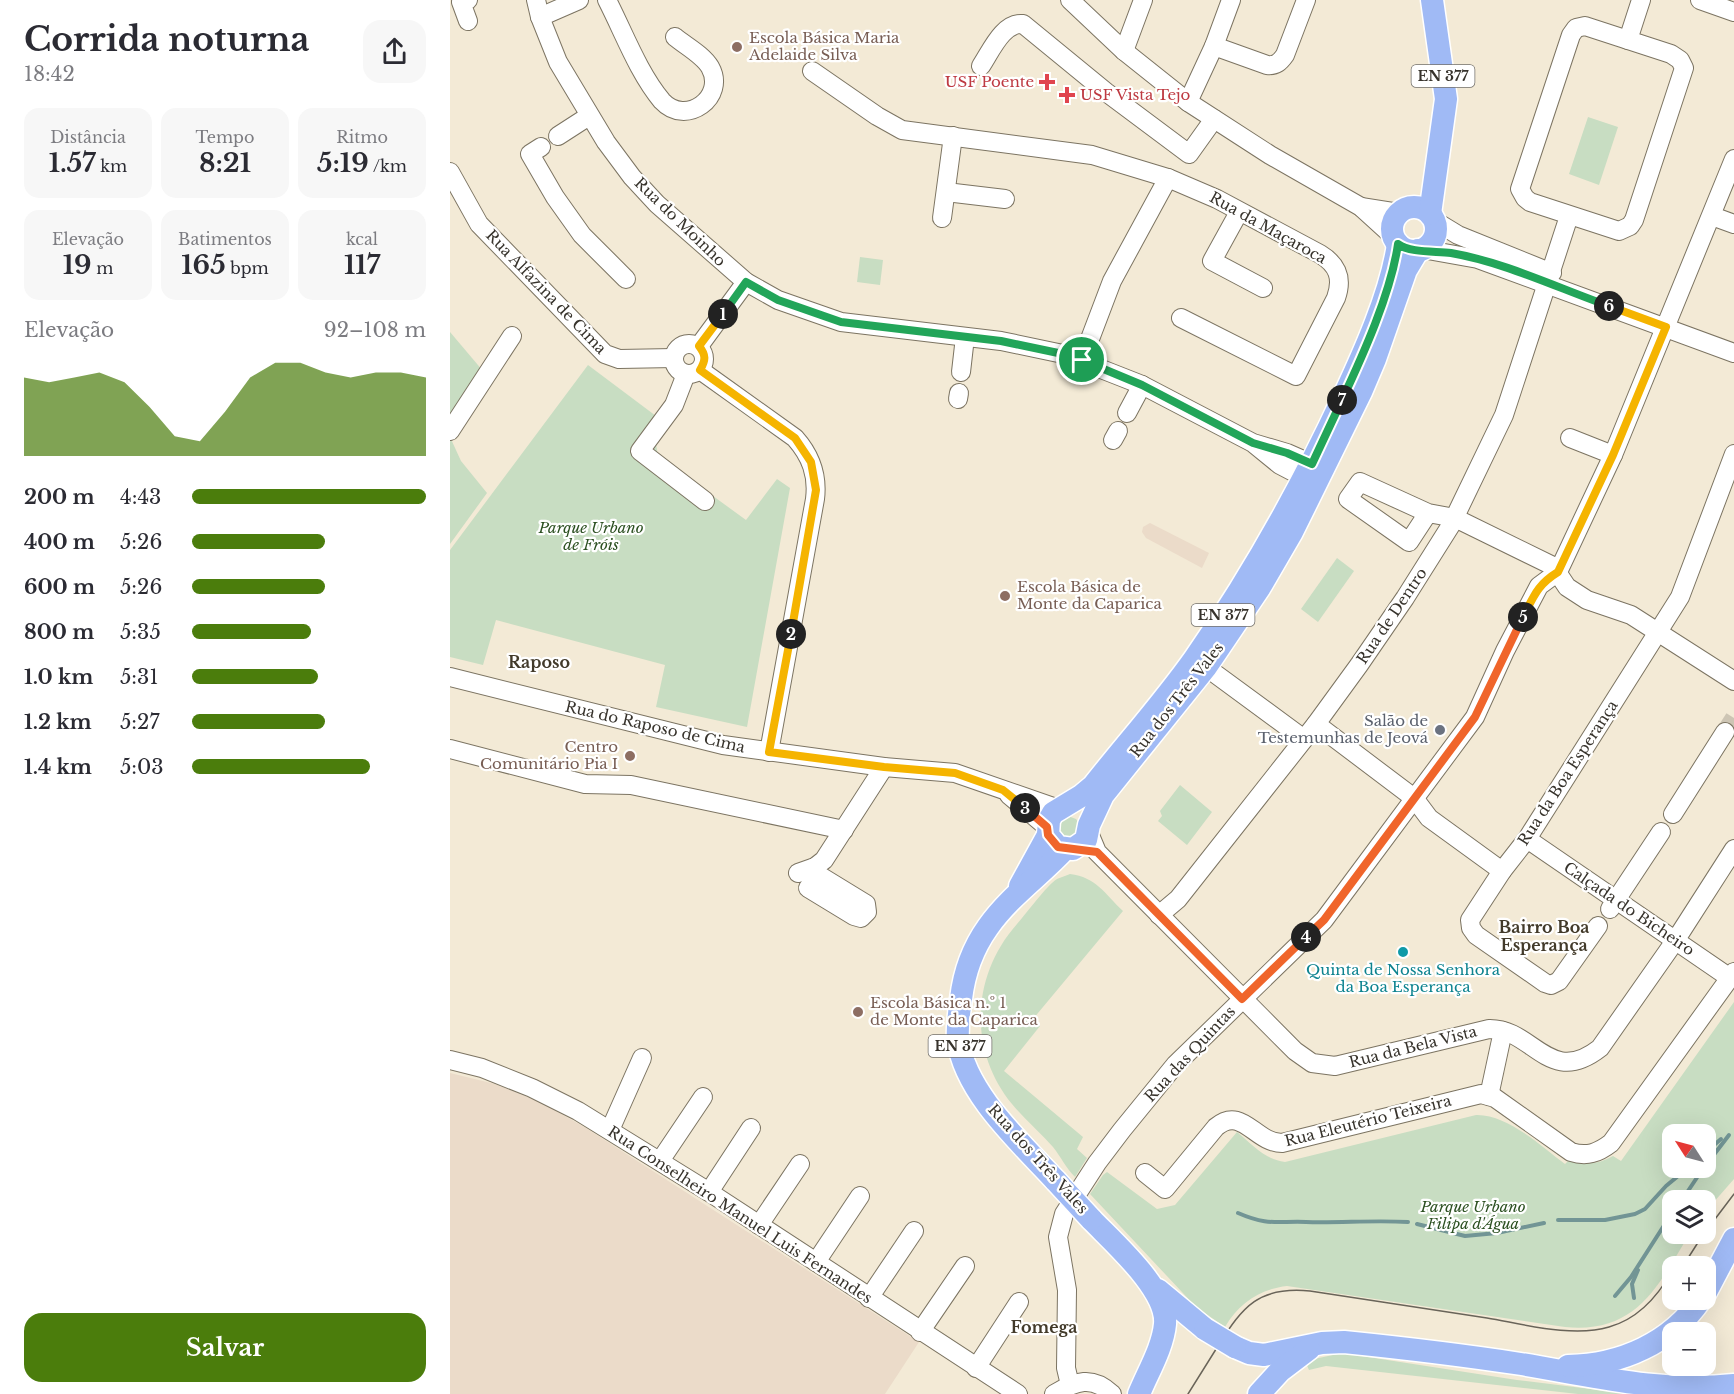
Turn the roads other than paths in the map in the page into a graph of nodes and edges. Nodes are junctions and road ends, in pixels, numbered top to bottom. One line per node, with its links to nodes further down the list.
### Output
1 (468, 0): 13 (street)
2 (579, 0): 11 (street)
3 (608, 0): 14 (street)
4 (1070, 0): 17 (street)
5 (1143, 0): 17 (street)
6 (1231, 0): 16 (street)
7 (1305, 0): 16 (street)
8 (1432, 0): 26 (main road, EN 377)
9 (1641, 0): 15 (street)
10 (1700, 0): 12 (street)
11 (538, 9): 21 (street, Rua do Moinho)
12 (1734, 12)
13 (468, 21)
14 (675, 37)
15 (1628, 40): 35 (street); 35 (street)
16 (1214, 46): 20 (street)
17 (1124, 51): 20 (street)
18 (981, 66): 22 (street)
19 (812, 71): 24 (street, Rua da Maçaroca)
20 (1188, 102): 22 (street)
21 (589, 116): 23 (street); 43 (street, Rua do Moinho)
22 (1214, 119): 32 (street)
23 (558, 136)
24 (953, 136): 29 (street, Rua da Maçaroca); 30 (street)
25 (541, 147): 42 (street)
26 (1438, 153): 33 (main road, EN 377); 37 (main road, EN 377)
27 (1734, 159): 36 (street, Rua das Quintas)
28 (450, 172): 52 (street, Rua Alfazina de Cima)
29 (1168, 178): 34 (street, Rua da Maçaroca); 53 (street)
30 (945, 192): 31 (street); 38 (street)
31 (1005, 199)
32 (1361, 207): 33 (street); 40 (street)
33 (1403, 211): 37 (main road); 40 (main road, Rua dos Três Vales / EN 377)
34 (1239, 212): 44 (street); 45 (street, Rua da Maçaroca)
35 (1569, 216): 41 (street, Rua de Dentro)
36 (1712, 216): 39 (street); 46 (street, Rua das Quintas)
37 (1432, 217): 40 (main road, Rua dos Três Vales / EN 377); 41 (street)
38 (942, 218)
39 (1734, 224)
40 (1408, 245): 41 (street); 62 (main road, Rua dos Três Vales / EN 377)
41 (1549, 278): 46 (street); 66 (street, Rua de Dentro)
42 (626, 279)
43 (746, 282): 48 (street, Rua do Moinho); 50 (street)
44 (1263, 288)
45 (1181, 318)
46 (1668, 322): 49 (street); 51 (street); 61 (street, Rua das Quintas)
47 (512, 336): 58 (street)
48 (965, 337): 53 (street, Rua do Moinho); 55 (street)
49 (1734, 340)
50 (699, 346): 52 (street); 54 (street)
51 (1734, 353)
52 (674, 358): 54 (street)
53 (1082, 360): 56 (street, Rua do Moinho)
54 (693, 372): 63 (street); 76 (street)
55 (961, 372)
56 (1142, 385): 57 (street); 62 (street, Rua do Moinho)
57 (1128, 413)
58 (450, 430)
59 (1570, 438): 61 (street)
60 (1734, 454): 64 (street, Rua da Boa Esperança)
61 (1613, 455): 67 (street, Rua das Quintas)
62 (1312, 473): 69 (main road, Rua dos Três Vales / EN 377); 80 (main road, Rua dos Três Vales / EN 377)
63 (705, 501)
64 (1726, 502): 68 (street, Rua da Boa Esperança)
65 (1428, 513): 66 (street)
66 (1455, 518): 67 (street); 72 (street, Rua de Dentro)
67 (1558, 572): 68 (street); 78 (street, Rua das Quintas)
68 (1659, 633): 71 (street); 84 (street, Rua da Boa Esperança)
69 (1206, 667): 74 (street); 83 (main road, Rua dos Três Vales / EN 377)
70 (450, 677): 76 (street, Rua do Raposo de Cima)
71 (1734, 681)
72 (1316, 724): 74 (street, Rua de Dentro); 78 (street)
73 (1725, 732): 79 (street)
74 (1304, 739): 89 (street, Rua de Dentro)
75 (450, 749): 81 (street)
76 (769, 752): 77 (street, Rua do Raposo de Cima)
77 (884, 767): 80 (street, Rua do Raposo de Cima); 81 (street)
78 (1414, 798): 86 (street); 93 (street, Rua das Quintas)
79 (1673, 814)
80 (1060, 829): 83 (main road, Rua dos Três Vales / EN 377); 83 (main road); 112 (main road, Rua dos Três Vales / EN 377, bridge)
81 (844, 830): 87 (street)
82 (1661, 832): 88 (street)
83 (1092, 836): 89 (street, Rua da Bela Vista)
84 (1527, 839): 86 (street, Rua da Boa Esperança); 88 (street, Calçada do Bicheiro)
85 (1734, 849): 91 (street)
86 (1503, 871): 90 (street, Rua da Boa Esperança)
87 (798, 873)
88 (1613, 905): 91 (street, Calçada do Bicheiro)
89 (1159, 915): 93 (street, Rua da Bela Vista)
90 (1598, 926)
91 (1675, 941): 92 (street, Calçada do Bicheiro); 94 (street)
92 (1732, 975): 98 (street)
93 (1242, 999): 94 (street, Rua da Bela Vista); 123 (street, Rua das Quintas)
94 (1503, 1031): 98 (street)
95 (642, 1058): 100 (street)
96 (450, 1060): 100 (street, Rua Conselheiro Manuel Luis Fernandes)
97 (703, 1096): 101 (street)
98 (1489, 1096): 103 (street, Rua Eleutério Teixeira)
99 (751, 1128): 104 (street)
100 (610, 1130): 101 (street, Rua Conselheiro Manuel Luis Fernandes)
101 (660, 1161): 104 (street, Rua Conselheiro Manuel Luis Fernandes)
102 (800, 1164): 106 (street)
103 (1145, 1173)
104 (709, 1192): 106 (street, Rua Conselheiro Manuel Luis Fernandes)
105 (860, 1196): 109 (street)
106 (759, 1226): 109 (street, Rua Conselheiro Manuel Luis Fernandes)
107 (914, 1231): 113 (street)
108 (1734, 1239): 111 (main road)
109 (816, 1262): 113 (street, Rua Conselheiro Manuel Luis Fernandes)
110 (965, 1266): 117 (street)
111 (1716, 1273)
112 (1153, 1285): 116 (main road, EN 377); 119 (main road, Rua dos Três Vales / EN 377)
113 (869, 1298): 117 (street, Rua Conselheiro Manuel Luis Fernandes)
114 (1019, 1302): 122 (street)
115 (1693, 1310): 121 (main road)
116 (1205, 1329): 119 (main road); 120 (main road, bridge)
117 (920, 1332): 122 (street, Rua Conselheiro Manuel Luis Fernandes)
118 (1314, 1345): 120 (main road); 121 (main road); 130 (main road)
119 (1158, 1347): 125 (main road, Rua dos Três Vales)
120 (1235, 1347): 129 (main road)
121 (1521, 1364): 124 (main road)
122 (976, 1368): 127 (street, Rua Conselheiro Manuel Luis Fernandes)
123 (1070, 1385): 126 (street); 128 (street)
124 (1734, 1385)
125 (1142, 1386): 126 (street)
126 (1109, 1390)
127 (1018, 1394)
128 (1054, 1394)
129 (1255, 1394)
130 (1259, 1394)

